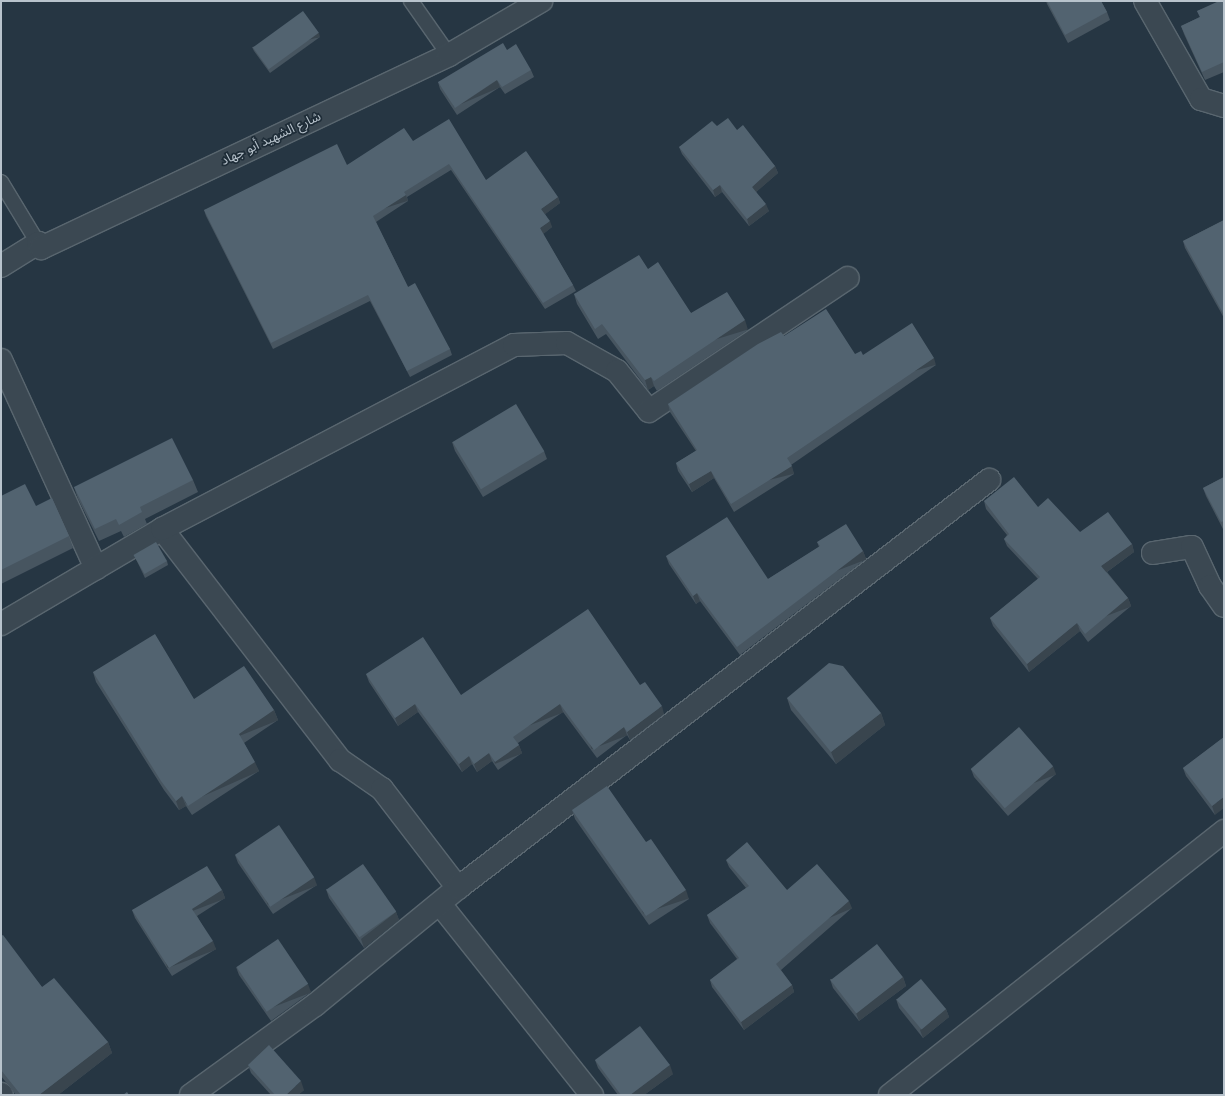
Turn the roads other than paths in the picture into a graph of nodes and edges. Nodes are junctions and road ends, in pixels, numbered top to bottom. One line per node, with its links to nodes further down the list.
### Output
1 (411, 1): 4 (lane)
2 (541, 1): 4 (street, شارع الشهيد أبو جهاد)
3 (1145, 1): 5 (street)
4 (449, 55): 7 (street, شارع الشهيد أبو جهاد)
5 (1224, 106)
6 (1, 182): 7 (lane)
7 (38, 243): 8 (street, شارع الشهيد أبو جهاد)
8 (1, 266)
9 (848, 278): 12 (street)
10 (1, 360): 14 (street)
11 (989, 480): 18 (street)
12 (162, 528): 14 (street); 18 (street)
13 (1153, 553): 15 (street)
14 (96, 568): 16 (street)
15 (1224, 606)
16 (1, 624)
17 (1224, 831): 22 (street)
18 (458, 888): 19 (street)
19 (440, 904): 20 (street); 21 (street)
20 (191, 1095)
21 (592, 1095)
22 (890, 1095)

